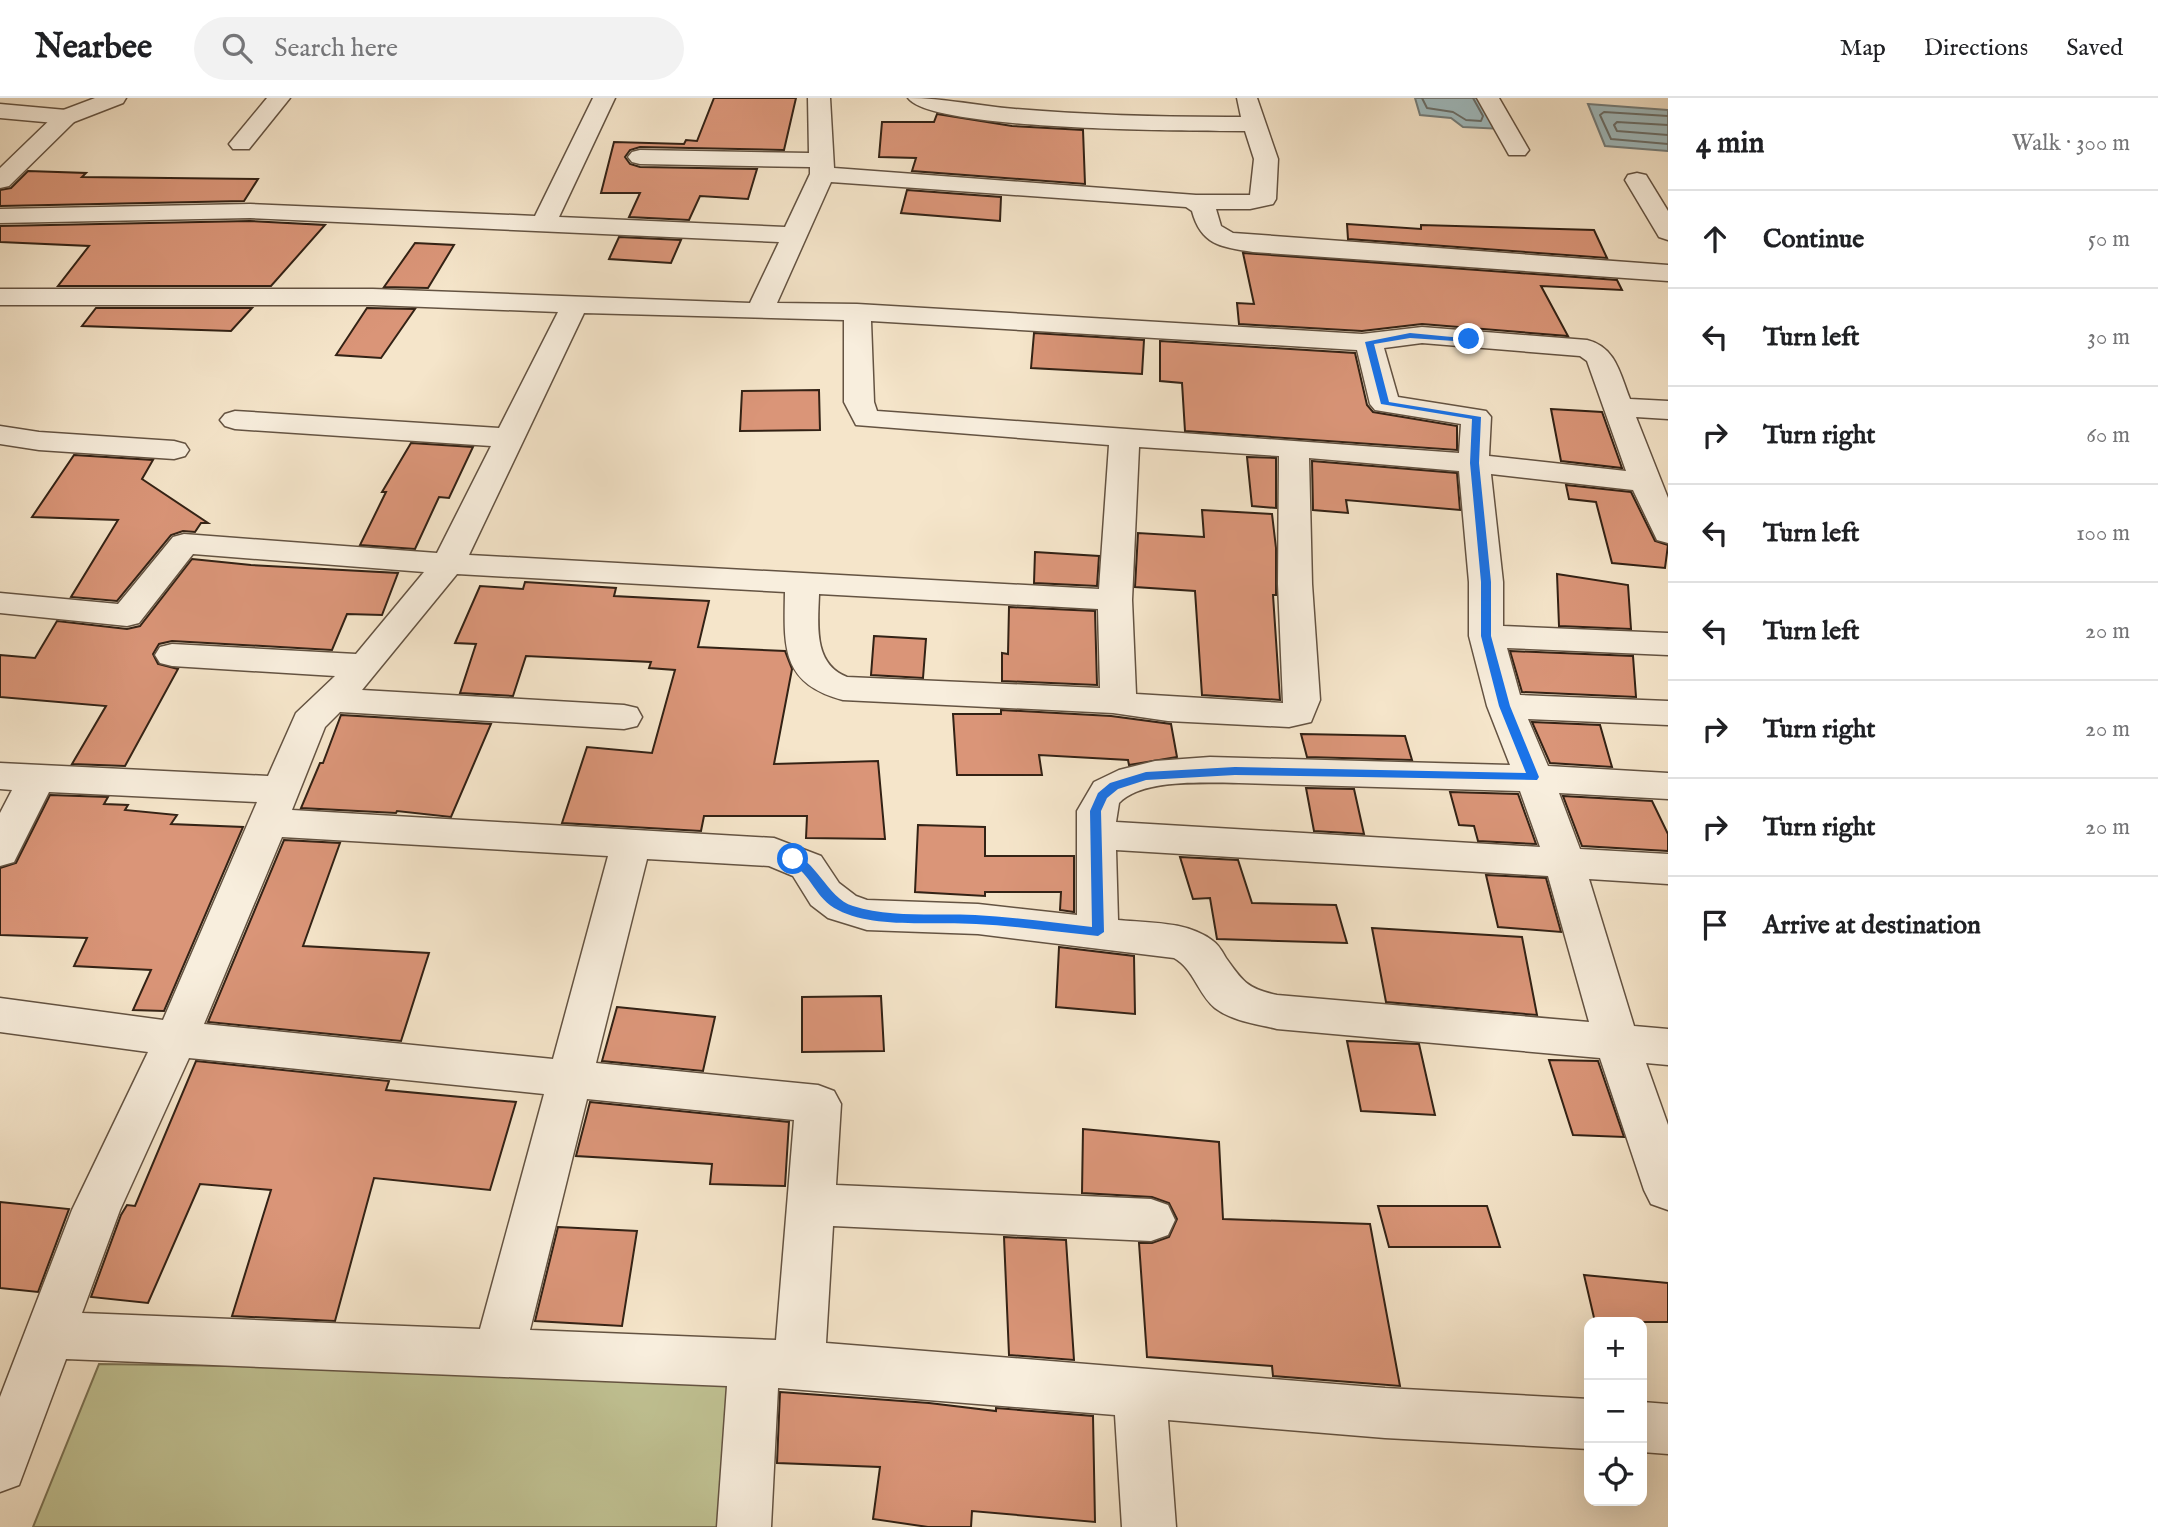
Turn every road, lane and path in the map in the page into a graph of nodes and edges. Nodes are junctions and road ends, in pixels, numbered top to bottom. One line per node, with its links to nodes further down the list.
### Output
1 (116, 98): 9 (street)
2 (279, 98): 11 (street)
3 (604, 98): 19 (street)
4 (819, 98): 14 (street)
5 (919, 98): 10 (street)
6 (1246, 98): 10 (street)
7 (1488, 98): 12 (street)
8 (0, 111): 9 (street)
9 (66, 117): 16 (street)
10 (1255, 124): 17 (street)
11 (241, 144)
12 (1517, 150)
13 (640, 157): 14 (street)
14 (821, 167): 17 (street); 21 (street)
15 (1637, 180): 20 (street)
16 (0, 181)
17 (1198, 202): 22 (street)
18 (0, 216): 19 (street)
19 (544, 223): 21 (street)
20 (1668, 232)
21 (794, 235): 25 (street)
22 (1668, 273)
23 (0, 297): 24 (street)
24 (574, 306): 25 (street); 32 (street)
25 (760, 311): 26 (street)
26 (857, 312): 27 (street); 33 (street)
27 (1369, 342): 28 (street); 37 (street)
28 (1619, 407): 29 (street); 38 (street)
29 (1668, 410)
30 (235, 420): 32 (street)
31 (0, 435): 35 (street)
32 (509, 438): 40 (street)
33 (1124, 438): 34 (street); 42 (street)
34 (1294, 448): 37 (street); 49 (street)
35 (174, 450)
36 (1668, 459): 38 (street)
37 (1474, 463): 38 (street); 44 (street)
38 (1641, 470): 39 (street)
39 (1668, 533)
40 (447, 564): 41 (street); 43 (street); 47 (street)
41 (802, 583): 42 (street); 49 (street)
42 (1115, 600): 49 (street)
43 (0, 603)
44 (1486, 636): 45 (street); 50 (street)
45 (1668, 644)
46 (172, 655): 47 (street)
47 (365, 666): 48 (street)
48 (333, 700): 52 (street); 57 (street)
49 (1118, 701)
50 (1505, 706): 51 (street); 54 (street)
51 (1668, 713)
52 (624, 717)
53 (0, 776): 55 (street)
54 (1533, 777): 56 (street); 58 (street); 61 (street)
55 (37, 778): 57 (street); 60 (street)
56 (1668, 786)
57 (276, 806): 59 (street); 65 (street)
58 (1095, 835): 61 (street); 63 (street)
59 (631, 844): 63 (street); 68 (street)
60 (0, 852)
61 (1565, 861): 62 (street); 66 (street)
62 (1668, 869)
63 (1098, 932): 66 (street)
64 (0, 1015): 65 (street)
65 (177, 1039): 68 (street); 72 (street)
66 (1617, 1044): 67 (street); 69 (street)
67 (1668, 1047)
68 (572, 1079): 70 (street); 73 (street)
69 (1668, 1190)
70 (810, 1204): 71 (street); 74 (street)
71 (1151, 1220)
72 (47, 1335): 73 (street); 79 (street)
73 (499, 1353): 74 (street)
74 (776, 1364): 75 (street); 80 (street)
75 (1140, 1392): 76 (street); 81 (street)
76 (1584, 1424)
77 (1647, 1427): 78 (street)
78 (1668, 1429)
79 (0, 1466)
80 (744, 1527)
81 (1149, 1527)

